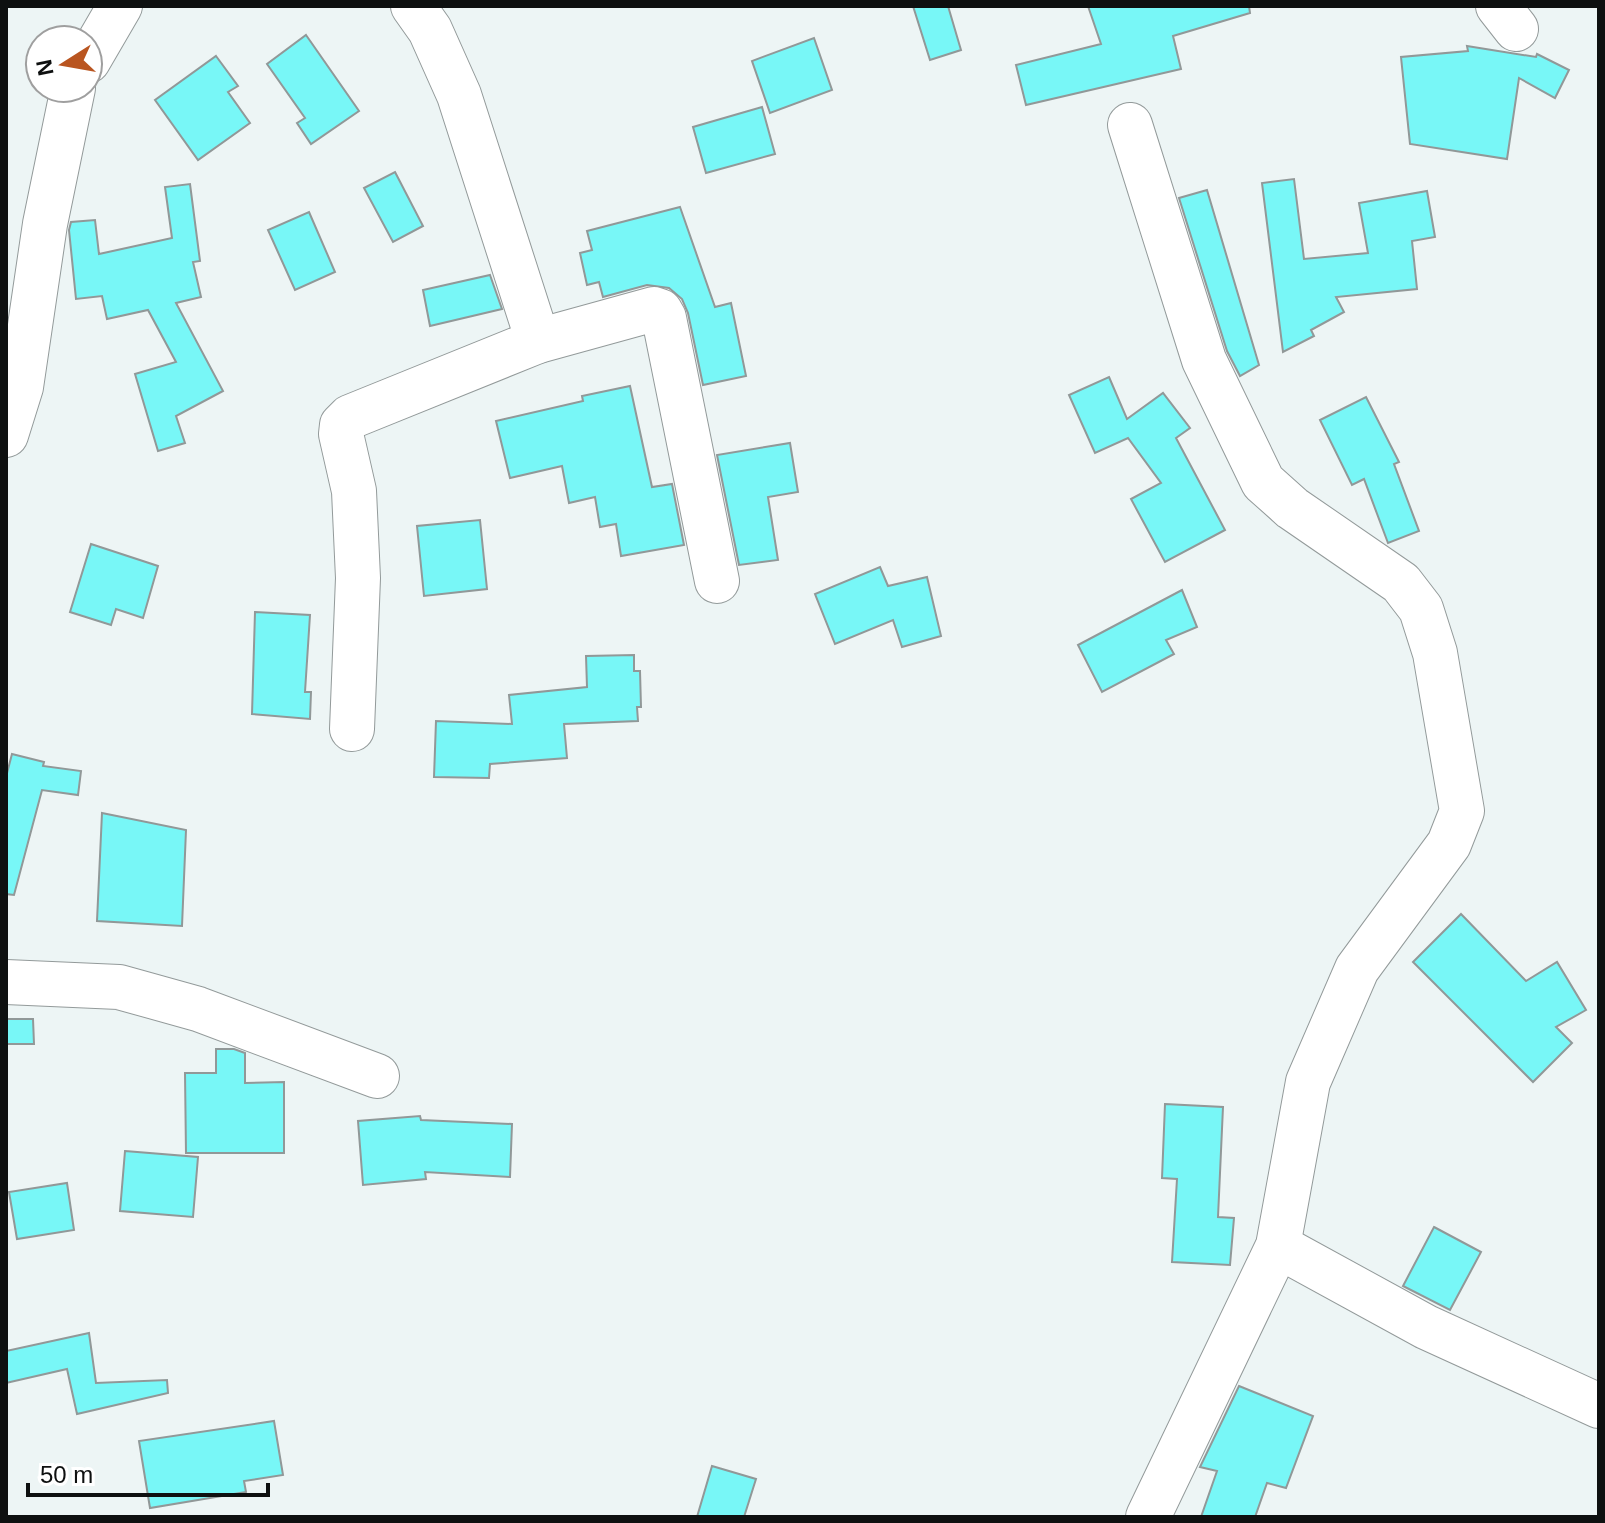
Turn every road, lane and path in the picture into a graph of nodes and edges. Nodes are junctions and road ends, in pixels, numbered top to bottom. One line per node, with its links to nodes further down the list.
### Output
1 (120, 6): 3 (street)
2 (413, 6): 6 (street)
3 (104, 34)
4 (70, 104): 7 (street)
5 (1130, 125): 12 (street)
6 (538, 341): 8 (street); 9 (street)
7 (6, 435)
8 (717, 581)
9 (352, 729)
10 (6, 982): 11 (street)
11 (377, 1076)
12 (1278, 1246): 13 (street); 14 (street)
13 (1599, 1406)
14 (1148, 1517)

